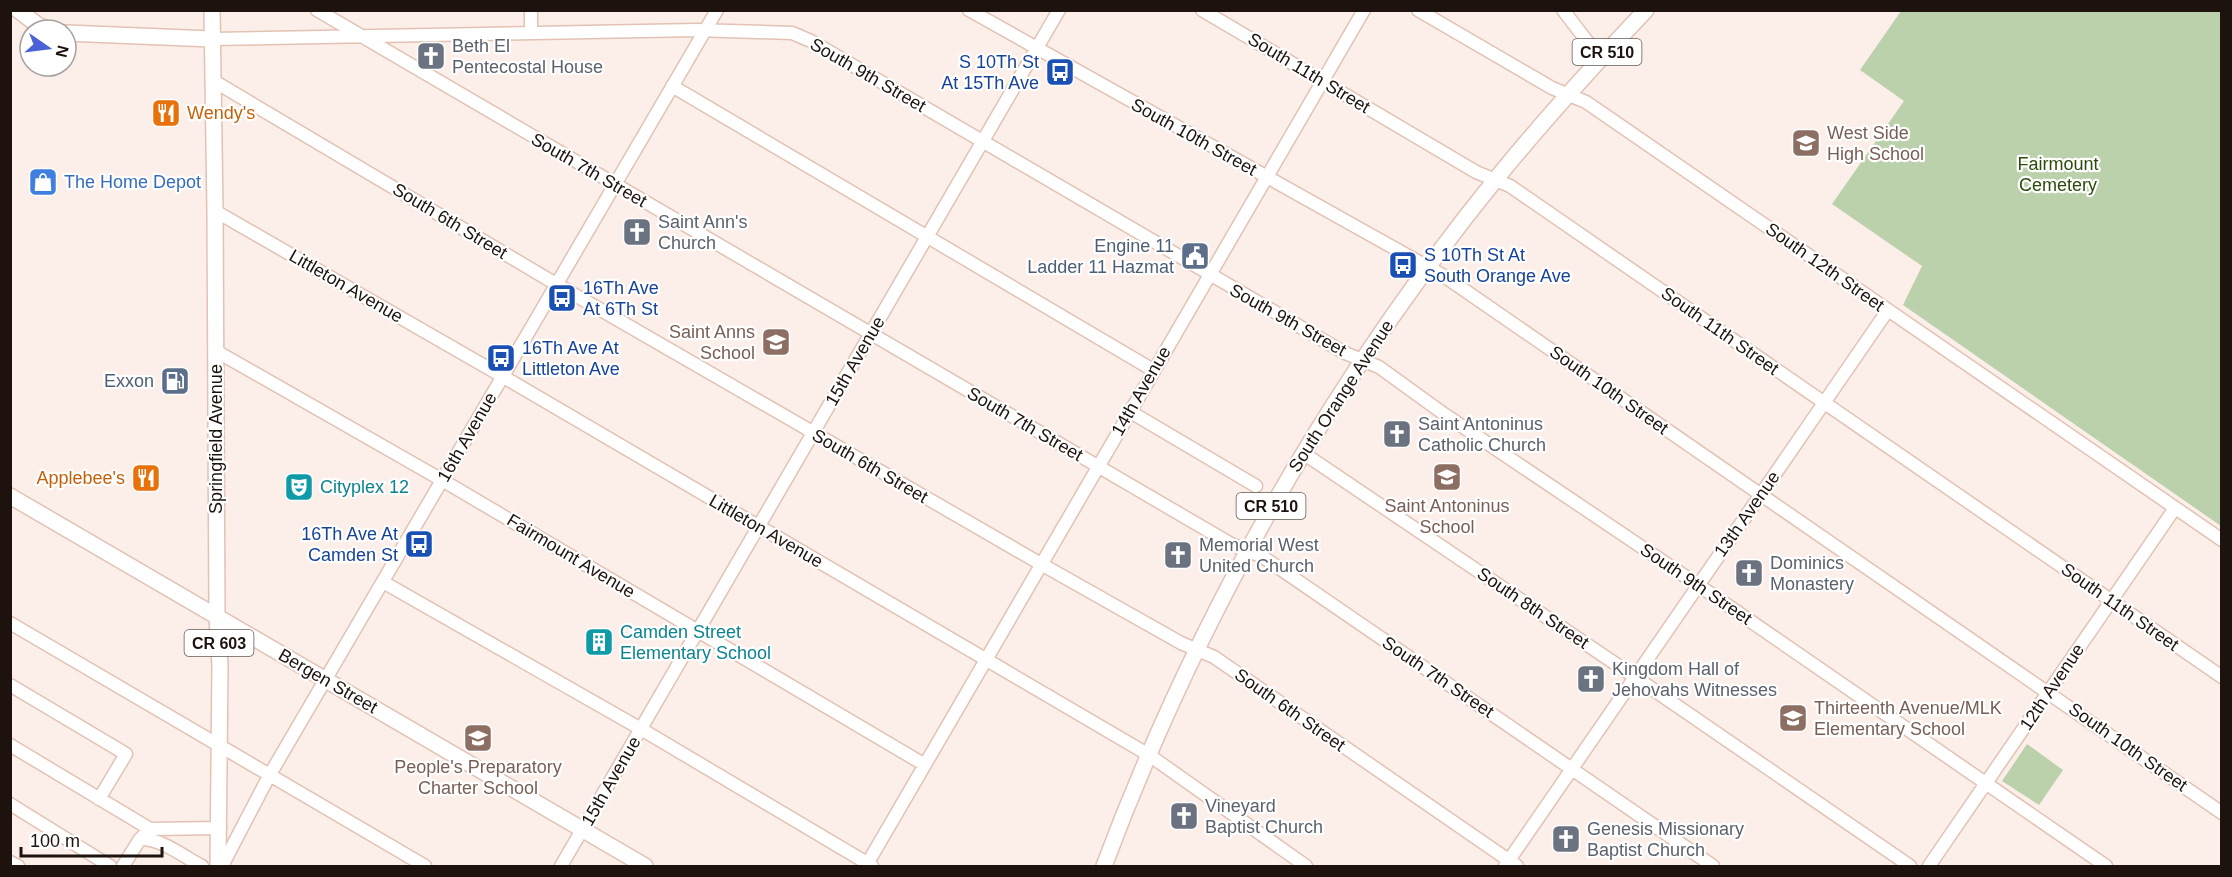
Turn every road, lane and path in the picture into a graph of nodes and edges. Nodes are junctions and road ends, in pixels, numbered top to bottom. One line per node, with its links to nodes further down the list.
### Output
1 (212, 10): 16 (main road, Springfield Avenue / CR 603)
2 (317, 10): 15 (street, South 7th Street)
3 (531, 10): 14 (street)
4 (717, 10): 12 (street, 16th Avenue)
5 (969, 10): 17 (street, South 10th Street)
6 (1059, 10): 17 (street, 15th Avenue)
7 (1202, 10): 20 (street, South 11th Street)
8 (1364, 10): 20 (street, 14th Avenue)
9 (1418, 10): 22 (street, South 12th Street)
10 (1563, 10): 18 (street)
11 (1646, 10): 18 (main road, South Orange Avenue / CR 510)
12 (705, 31): 14 (street, South 9th Street); 21 (street, 16th Avenue); 23 (street, South 9th Street)
13 (78, 33): 16 (main road)
14 (531, 33): 15 (street, South 9th Street)
15 (359, 36): 16 (street, South 9th Street); 26 (street, South 7th Street)
16 (212, 39): 19 (main road, Springfield Avenue / CR 603)
17 (1037, 49): 23 (street, 15th Avenue); 24 (street, South 10th Street)
18 (1600, 58): 22 (main road, South Orange Avenue / CR 510)
19 (212, 80): 27 (main road, Springfield Avenue / CR 603); 31 (street, South 6th Street)
20 (1322, 81): 24 (street, 14th Avenue); 25 (street, South 11th Street)
21 (672, 86): 26 (street, 16th Avenue); 28 (street)
22 (1569, 94): 25 (main road, South Orange Avenue / CR 510); 32 (street, South 12th Street)
23 (983, 142): 28 (street, 15th Avenue); 30 (street, South 9th Street)
24 (1266, 177): 29 (street, South 10th Street); 30 (street, 14th Avenue)
25 (1496, 179): 29 (main road, South Orange Avenue / CR 510); 38 (street, South 11th Street)
26 (614, 185): 31 (street, 16th Avenue); 33 (street, South 7th Street)
27 (215, 211): 34 (main road, Springfield Avenue / CR 603); 37 (street, Littleton Avenue)
28 (928, 237): 33 (street, 15th Avenue); 36 (street)
29 (1428, 267): 35 (main road, South Orange Avenue / CR 510); 45 (street, South 10th Street)
30 (1209, 275): 35 (street, South 9th Street); 36 (street, 14th Avenue)
31 (556, 284): 37 (street, 16th Avenue); 40 (street, South 6th Street)
32 (1888, 310): 38 (street, 13th Avenue); 47 (street, South 12th Street)
33 (871, 334): 40 (street, 15th Avenue); 42 (street, South 7th Street)
34 (216, 351): 43 (street, Fairmount Avenue); 55 (main road, Springfield Avenue / CR 603)
35 (1363, 360): 41 (main road, South Orange Avenue / CR 510); 53 (street, South 9th Street)
36 (1154, 370): 39 (street, 14th Avenue)
37 (502, 376): 43 (street, 16th Avenue); 48 (street, Littleton Avenue)
38 (1825, 403): 45 (street, 13th Avenue); 54 (street, South 11th Street)
39 (1129, 411): 42 (street, 14th Avenue); 44 (street)
40 (813, 433): 48 (street, 15th Avenue); 51 (street, South 6th Street)
41 (1303, 453): 50 (main road, South Orange Avenue / CR 510); 60 (street, South 8th Street)
42 (1097, 466): 50 (street, South 7th Street); 51 (street, 14th Avenue)
43 (442, 480): 52 (street, 16th Avenue); 57 (street, Fairmount Avenue)
44 (1256, 486)
45 (1761, 495): 53 (street, 13th Avenue); 64 (street, South 10th Street)
46 (13, 502): 55 (main road, Bergen Street)
47 (2175, 508): 49 (street, South 12th Street); 54 (street, 12th Avenue)
48 (759, 527): 57 (street, 15th Avenue); 59 (street, Littleton Avenue)
49 (2222, 540)
50 (1247, 550): 58 (main road, South Orange Avenue / CR 510); 70 (street, South 7th Street)
51 (1041, 564): 58 (street, South 6th Street); 59 (street, 14th Avenue)
52 (383, 582): 62 (street, 16th Avenue); 65 (street)
53 (1698, 585): 60 (street, 13th Avenue); 72 (street, South 9th Street)
54 (2112, 601): 61 (street, South 11th Street); 64 (street, 12th Avenue)
55 (217, 616): 62 (main road, Bergen Street); 67 (main road, Springfield Avenue / CR 603)
56 (10, 623): 67 (street)
57 (698, 631): 65 (street, 15th Avenue); 69 (street, Fairmount Avenue)
58 (1198, 649): 68 (main road, South Orange Avenue / CR 510); 81 (street, South 6th Street)
59 (985, 660): 68 (street, Littleton Avenue); 69 (street, 14th Avenue)
60 (1635, 677): 70 (street, 13th Avenue); 94 (street, South 8th Street)
61 (2222, 677)
62 (326, 679): 71 (street, 16th Avenue); 78 (main road, Bergen Street)
63 (10, 685): 73 (street)
64 (2048, 692): 72 (street, 12th Avenue); 75 (street, South 10th Street)
65 (641, 729): 78 (street, 15th Avenue); 82 (street)
66 (10, 745): 73 (street)
67 (219, 746): 71 (street); 76 (main road, Springfield Avenue / CR 603)
68 (1149, 755): 91 (main road, South Orange Avenue / CR 510); 92 (street, Littleton Avenue)
69 (925, 765): 82 (street, 14th Avenue)
70 (1572, 769): 81 (street, 13th Avenue); 93 (street, South 7th Street)
71 (269, 776): 87 (street, 16th Avenue); 88 (street)
72 (1986, 784): 95 (street, 12th Avenue); 96 (street, South 9th Street)
73 (99, 799): 77 (street)
74 (10, 804): 84 (street)
75 (2222, 813)
76 (220, 828): 77 (street); 87 (main road, Springfield Avenue / CR 603)
77 (150, 829): 79 (street)
78 (582, 830): 89 (street, 15th Avenue); 90 (main road, Bergen Street)
79 (140, 839): 85 (street); 86 (street)
80 (10, 862): 83 (street)
81 (1510, 864)
82 (868, 866)
83 (18, 867)
84 (110, 867)
85 (123, 867)
86 (202, 867)
87 (220, 867)
88 (425, 867)
89 (561, 867)
90 (645, 867)
91 (1104, 867)
92 (1306, 867)
93 (1713, 867)
94 (1910, 867)
95 (1929, 867)
96 (2106, 867)

